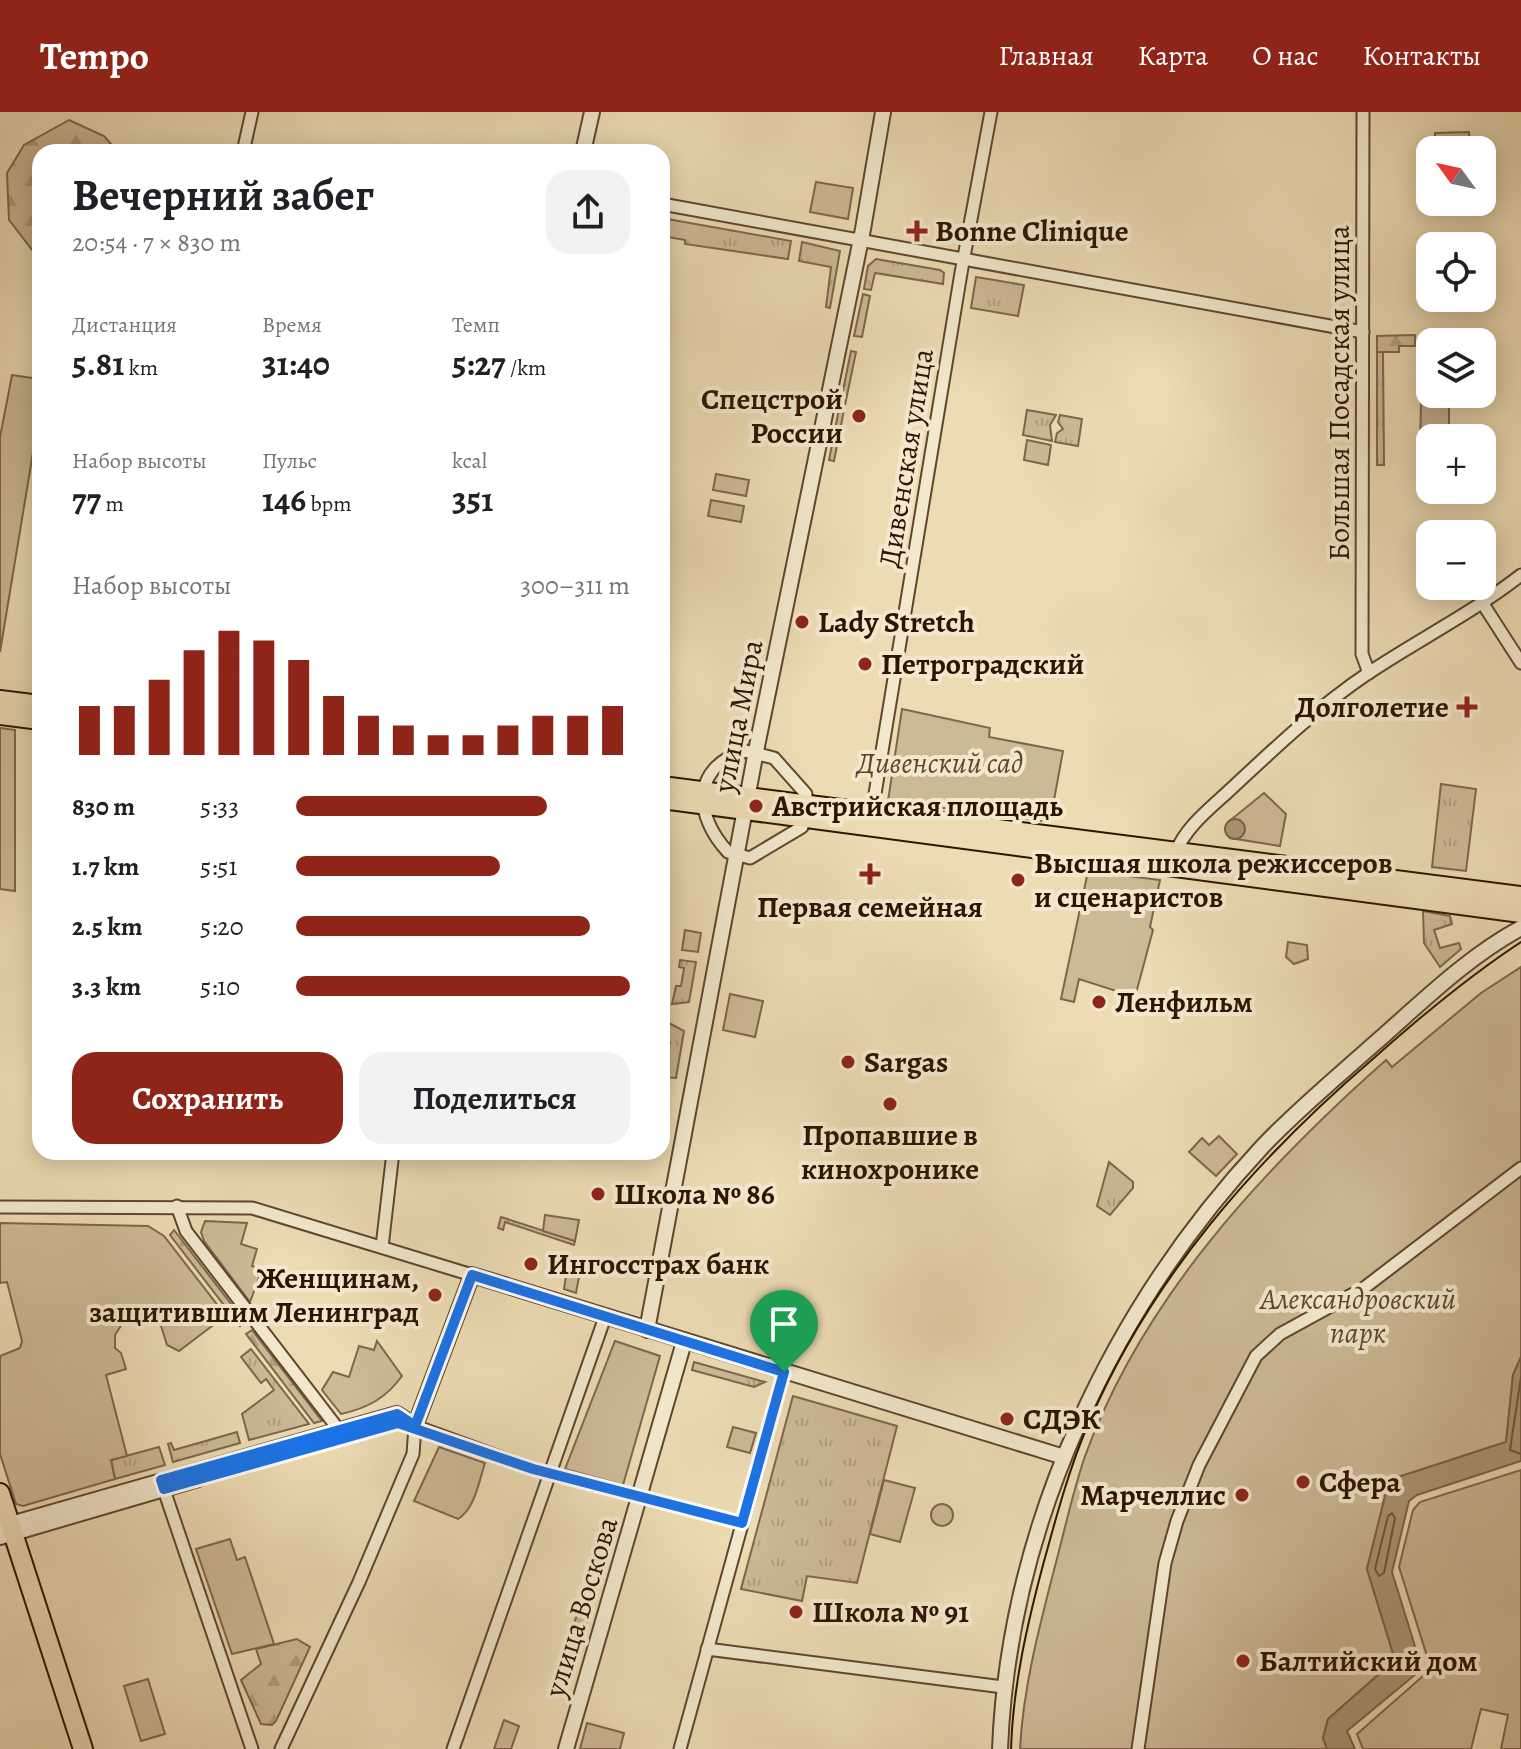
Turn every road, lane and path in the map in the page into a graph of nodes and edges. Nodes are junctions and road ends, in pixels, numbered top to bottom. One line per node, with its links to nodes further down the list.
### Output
1 (252, 112): 6 (street)
2 (592, 112): 7 (street)
3 (883, 112): 9 (street, улица Мира)
4 (991, 112): 10 (street, Дивенская улица)
5 (1363, 112): 11 (street, Большая Посадская улица)
6 (245, 144)
7 (585, 144)
8 (670, 206): 9 (street)
9 (860, 242): 10 (street); 20 (street, улица Мира)
10 (964, 261): 11 (street); 26 (street, Дивенская улица)
11 (1363, 332): 15 (street, Большая Посадская улица)
12 (1521, 575): 13 (street)
13 (1483, 604): 14 (street); 15 (street)
14 (1521, 663)
15 (1369, 673): 27 (street)
16 (0, 700): 17 (main road)
17 (32, 704)
18 (0, 715): 19 (main road)
19 (32, 719)
20 (756, 751): 22 (street); 24 (street, улица Мира); 25 (street)
21 (670, 788): 22 (main road)
22 (703, 798): 23 (main road); 24 (main road); 28 (street)
23 (670, 799)
24 (747, 803): 25 (main road); 28 (street, улица Мира)
25 (805, 810): 26 (main road); 28 (street); 30 (main road)
26 (872, 812): 27 (main road)
27 (1176, 852): 29 (main road)
28 (737, 857): 41 (street, улица Мира)
29 (1521, 896)
30 (1492, 909): 31 (main road); 33 (street)
31 (1521, 913)
32 (1521, 928): 33 (street)
33 (1499, 941): 46 (street)
34 (392, 1160): 38 (street)
35 (1521, 1168): 62 (street)
36 (177, 1206): 37 (street); 38 (street); 45 (street)
37 (0, 1207)
38 (382, 1247): 39 (street)
39 (472, 1275): 40 (street); 44 (street)
40 (605, 1317): 41 (street); 47 (street)
41 (647, 1330): 42 (street)
42 (684, 1342): 43 (street); 50 (street, улица Воскова)
43 (784, 1372): 46 (street); 51 (street)
44 (415, 1426): 45 (street); 47 (street); 48 (street); 57 (street)
45 (339, 1430): 48 (street)
46 (1064, 1457): 54 (street)
47 (548, 1473): 50 (street); 58 (street)
48 (162, 1484): 52 (street); 56 (street)
49 (0, 1493): 52 (main road)
50 (642, 1496): 51 (street); 59 (street, улица Воскова)
51 (742, 1523): 53 (street)
52 (6, 1530): 55 (main road)
53 (707, 1649): 54 (street); 60 (street)
54 (1003, 1687): 61 (street)
55 (83, 1749)
56 (252, 1749)
57 (281, 1749)
58 (453, 1749)
59 (566, 1749)
60 (680, 1749)
61 (1000, 1749)
62 (1138, 1749)

